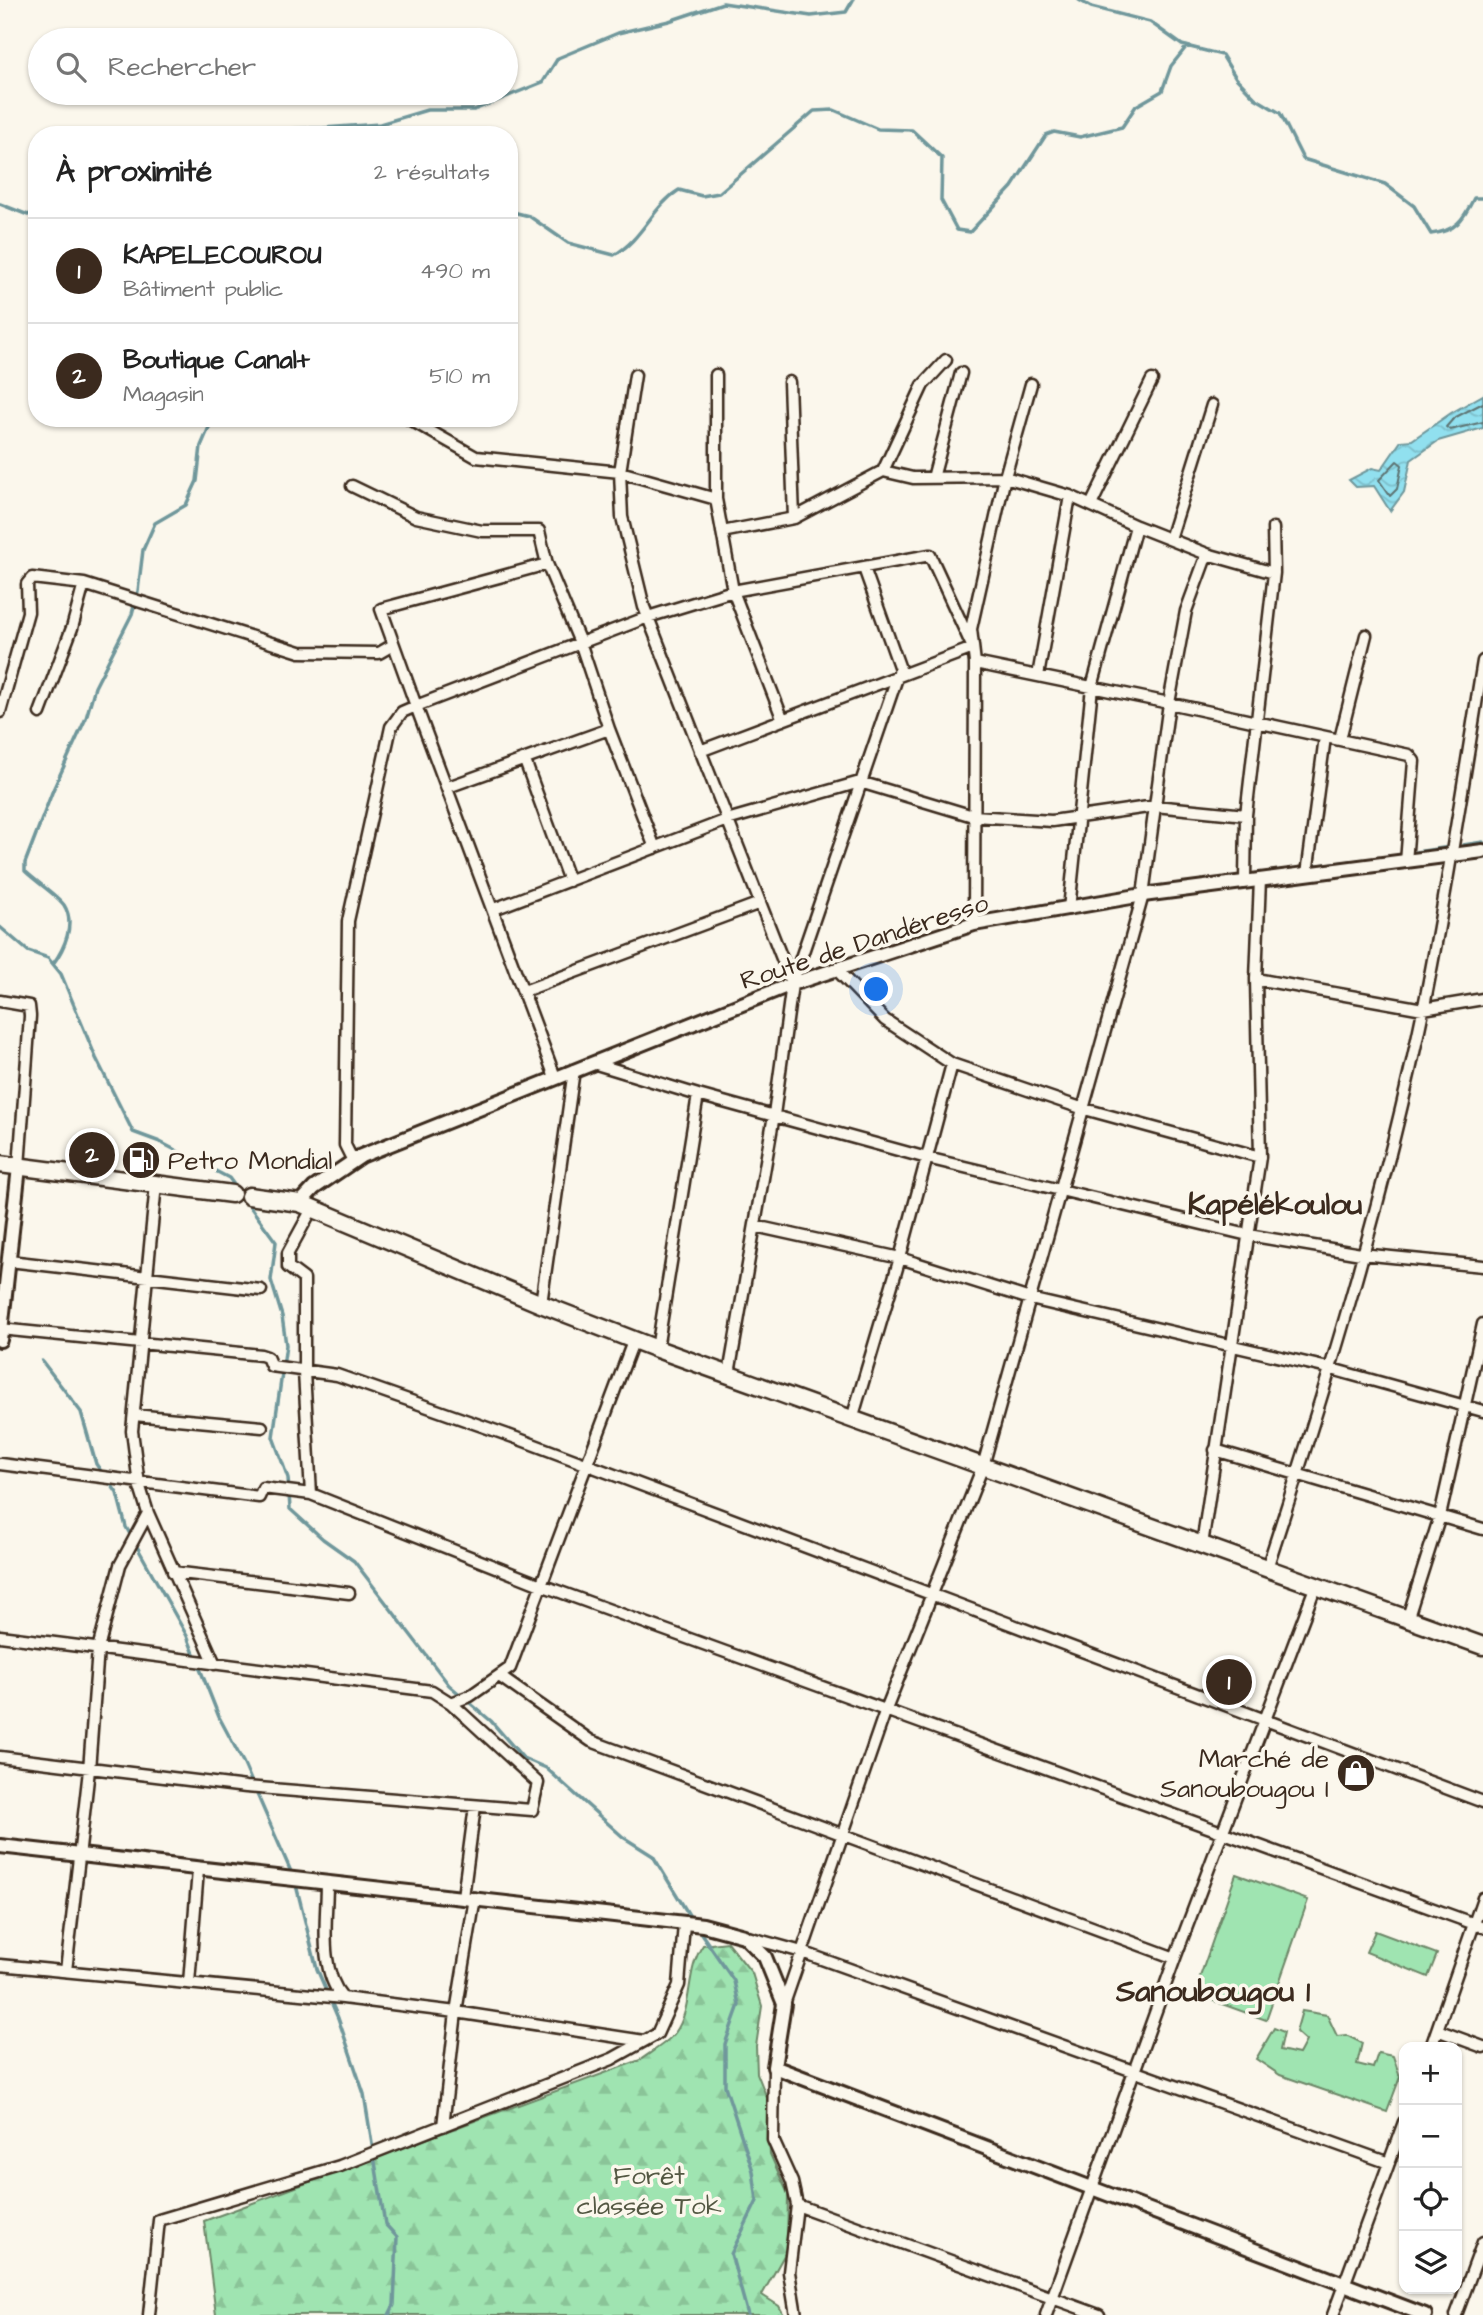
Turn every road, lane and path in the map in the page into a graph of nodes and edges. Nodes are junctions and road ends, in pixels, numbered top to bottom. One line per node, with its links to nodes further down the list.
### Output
1 (946, 360): 10 (street)
2 (961, 373): 13 (street)
3 (635, 375): 11 (street)
4 (716, 376): 16 (street)
5 (1152, 380): 17 (street)
6 (789, 382): 18 (street)
7 (1031, 384): 12 (street)
8 (1212, 405): 22 (street)
9 (423, 427): 11 (street)
10 (883, 471): 13 (street); 18 (street)
11 (620, 472): 16 (street); 29 (street)
12 (1005, 477): 13 (street); 15 (street); 33 (street)
13 (933, 478)
14 (352, 486): 24 (street)
15 (1070, 496): 17 (street); 37 (street)
16 (716, 499): 21 (street)
17 (1091, 505): 19 (street)
18 (794, 518): 21 (street)
19 (1136, 526): 22 (street); 38 (street)
20 (1273, 528): 26 (street)
21 (722, 532): 28 (street)
22 (1170, 539): 23 (street)
23 (1207, 554): 26 (street); 39 (street)
24 (547, 564): 31 (street); 32 (street)
25 (864, 568): 28 (street); 33 (street); 36 (street)
26 (1274, 573): 45 (street)
27 (84, 583): 32 (street); 42 (street); 43 (street)
28 (733, 590): 29 (street); 44 (street)
29 (648, 617): 31 (street); 49 (street)
30 (1366, 635): 48 (street)
31 (581, 645): 40 (street); 46 (street)
32 (393, 646): 40 (street)
33 (973, 648): 35 (street); 36 (street)
34 (1483, 662): 41 (street)
35 (975, 663): 37 (street); 55 (street)
36 (897, 676): 44 (street); 51 (street)
37 (1038, 676): 38 (street)
38 (1092, 687): 39 (street); 56 (street)
39 (1169, 704): 45 (street); 53 (street)
40 (416, 706): 52 (street); 87 (street)
41 (1479, 709): 60 (street)
42 (0, 712)
43 (40, 713)
44 (783, 720): 49 (street)
45 (1257, 722): 47 (street); 54 (street)
46 (609, 729): 50 (street); 58 (street)
47 (1325, 737): 48 (street); 62 (street)
48 (1340, 739): 61 (street)
49 (700, 751): 57 (street)
50 (525, 761): 52 (street); 64 (street)
51 (860, 782): 55 (street); 57 (street); 73 (street)
52 (448, 787): 68 (street)
53 (1155, 806): 54 (street); 56 (street); 66 (street)
54 (1246, 815): 65 (street)
55 (973, 816): 56 (street); 70 (street)
56 (1078, 818): 69 (street)
57 (727, 820): 58 (street); 67 (street)
58 (654, 848): 64 (street)
59 (1483, 851): 60 (street, Route de Dandéresso)
60 (1453, 855): 61 (street, Route de Dandéresso); 77 (street)
61 (1406, 862): 62 (street, Route de Dandéresso)
62 (1307, 874): 63 (street, Route de Dandéresso)
63 (1260, 879): 65 (street, Route de Dandéresso); 72 (street)
64 (569, 880): 68 (street)
65 (1245, 881): 66 (street, Route de Dandéresso)
66 (1143, 895): 69 (street, Route de Dandéresso); 83 (street)
67 (760, 903): 73 (street); 74 (street)
68 (494, 909): 74 (street)
69 (1069, 909): 70 (street, Route de Dandéresso)
70 (974, 924): 71 (street, Route de Dandéresso)
71 (836, 969): 73 (street, Route de Dandéresso); 79 (street)
72 (1256, 979): 77 (street); 85 (street)
73 (792, 984): 78 (street, Route de Dandéresso); 84 (street)
74 (524, 991): 81 (street)
75 (1483, 999): 77 (street)
76 (0, 1001): 89 (street)
77 (1423, 1009): 97 (street)
78 (592, 1063): 80 (street, Route de Dandéresso); 82 (street)
79 (952, 1064): 83 (street); 86 (street)
80 (574, 1070): 81 (street, Route de Dandéresso); 104 (street)
81 (555, 1077): 87 (street, Route de Dandéresso)
82 (698, 1096): 84 (street); 110 (street)
83 (1082, 1108): 85 (street); 91 (street)
84 (774, 1115): 86 (street); 95 (street)
85 (1260, 1157): 96 (street)
86 (928, 1158): 91 (street); 98 (street)
87 (353, 1161): 94 (street, Route de Dandéresso)
88 (0, 1164): 89 (highway)
89 (19, 1167): 90 (highway); 99 (street)
90 (156, 1184): 92 (highway); 101 (street)
91 (1060, 1191): 96 (street); 103 (street)
92 (232, 1194)
93 (249, 1196): 94 (highway)
94 (306, 1206): 104 (highway); 112 (street)
95 (755, 1226): 98 (street); 113 (street)
96 (1248, 1235): 97 (street); 109 (street)
97 (1361, 1254): 100 (street); 111 (street)
98 (901, 1258): 103 (street); 117 (street)
99 (9, 1261): 101 (street); 106 (street)
100 (1483, 1266)
101 (147, 1276): 102 (street); 108 (street)
102 (261, 1290)
103 (1030, 1299): 109 (street); 122 (street)
104 (541, 1304): 107 (highway)
105 (1483, 1324): 114 (street)
106 (0, 1333): 108 (street)
107 (634, 1339): 110 (highway); 121 (street)
108 (141, 1344): 112 (street); 116 (street)
109 (1229, 1347): 111 (street); 119 (street)
110 (656, 1349): 113 (highway)
111 (1328, 1368): 114 (street); 123 (street)
112 (304, 1372): 121 (street); 125 (street)
113 (729, 1374): 117 (highway)
114 (1465, 1407): 115 (street); 127 (street)
115 (1483, 1411)
116 (134, 1415): 118 (street); 124 (street)
117 (852, 1419): 122 (highway)
118 (262, 1427)
119 (1215, 1450): 123 (street); 129 (street)
120 (0, 1464): 124 (street)
121 (586, 1465): 132 (street); 135 (street)
122 (983, 1466): 129 (highway); 135 (street)
123 (1298, 1474): 127 (street); 130 (street)
124 (139, 1484): 125 (street); 126 (street)
125 (311, 1494): 132 (street)
126 (148, 1513): 131 (street); 139 (street)
127 (1440, 1516): 128 (street); 136 (street)
128 (1483, 1529)
129 (1202, 1545): 130 (highway)
130 (1267, 1568): 133 (highway)
131 (173, 1572): 134 (street); 140 (street)
132 (541, 1585): 141 (street); 143 (street)
133 (1316, 1586): 136 (highway); 144 (street)
134 (349, 1593)
135 (931, 1597): 143 (street); 144 (street)
136 (1408, 1617): 138 (highway)
137 (0, 1636): 139 (street)
138 (1483, 1646)
139 (98, 1649): 140 (street); 146 (street)
140 (215, 1664): 142 (street)
141 (499, 1676): 142 (street); 149 (street)
142 (454, 1702): 148 (street)
143 (885, 1712): 149 (street); 150 (street)
144 (1266, 1721): 147 (street); 150 (street)
145 (0, 1757): 146 (street)
146 (89, 1770): 148 (street); 152 (street)
147 (1483, 1802)
148 (475, 1806): 155 (street)
149 (841, 1833): 160 (street); 161 (street)
150 (1222, 1834): 158 (street); 161 (street)
151 (0, 1846): 152 (street)
152 (79, 1857): 153 (street); 163 (street)
153 (198, 1870): 154 (street); 164 (street)
154 (327, 1884): 155 (street); 165 (street)
155 (469, 1898): 157 (street); 167 (street)
156 (1483, 1898): 158 (street)
157 (685, 1924): 159 (street); 169 (street)
158 (1479, 1925): 168 (street)
159 (744, 1936): 160 (street); 166 (street)
160 (802, 1952): 166 (street); 173 (street)
161 (1175, 1958): 173 (street)
162 (0, 1965): 163 (street)
163 (66, 1971): 164 (street)
164 (189, 1983): 165 (street)
165 (343, 1998): 167 (street)
166 (784, 2004): 172 (street)
167 (456, 2011): 169 (street); 174 (street)
168 (1437, 2030): 170 (street); 171 (street)
169 (644, 2041): 174 (street)
170 (1433, 2042)
171 (1483, 2047)
172 (774, 2067): 177 (street); 178 (street)
173 (1134, 2072): 176 (street); 177 (street)
174 (443, 2126): 182 (street)
175 (1399, 2137): 176 (street)
176 (1390, 2163): 180 (street)
177 (1091, 2188): 180 (street); 181 (street)
178 (797, 2205): 181 (street); 183 (street)
179 (1483, 2242): 188 (street)
180 (1344, 2286): 186 (street); 187 (street)
181 (1052, 2297): 184 (street); 185 (street)
182 (149, 2315)
183 (796, 2315)
184 (1046, 2315)
185 (1099, 2315)
186 (1333, 2315)
187 (1425, 2315)
188 (1456, 2315)

